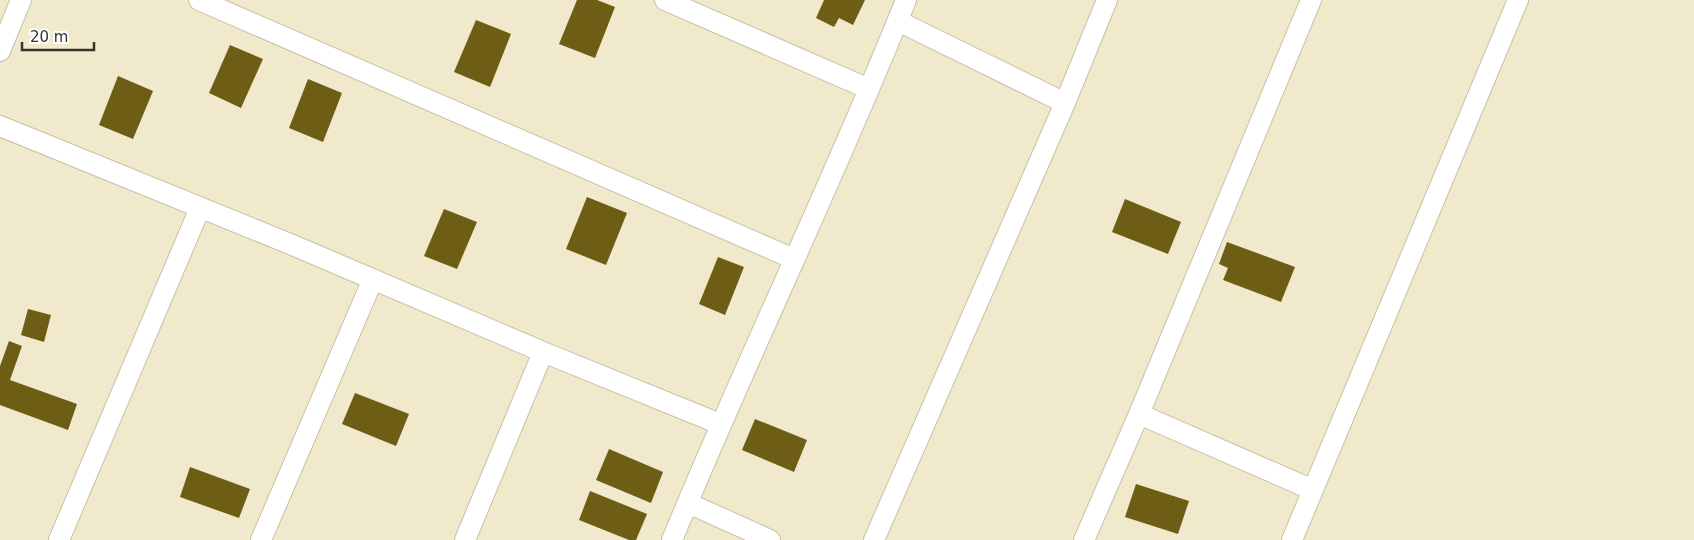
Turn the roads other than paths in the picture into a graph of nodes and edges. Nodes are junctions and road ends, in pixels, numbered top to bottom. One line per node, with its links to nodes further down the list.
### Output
1 (21, 0): 9 (street)
2 (199, 0): 14 (street)
3 (665, 0): 10 (street)
4 (906, 0): 8 (street)
5 (1107, 0): 11 (street)
6 (1311, 0): 17 (street)
7 (1518, 0): 19 (street)
8 (898, 20): 10 (street); 11 (street)
9 (0, 51)
10 (869, 89): 14 (street)
11 (1065, 103): 26 (street)
12 (0, 126): 13 (street)
13 (200, 208): 15 (street); 21 (street)
14 (794, 259): 18 (street)
15 (373, 279): 16 (street); 22 (street)
16 (543, 352): 18 (street); 23 (street)
17 (1139, 414): 19 (street); 27 (street)
18 (720, 424): 20 (street)
19 (1313, 490): 28 (street)
20 (688, 502): 24 (street); 25 (street)
21 (59, 540)
22 (261, 540)
23 (465, 540)
24 (672, 540)
25 (770, 540)
26 (874, 540)
27 (1084, 540)
28 (1292, 540)

